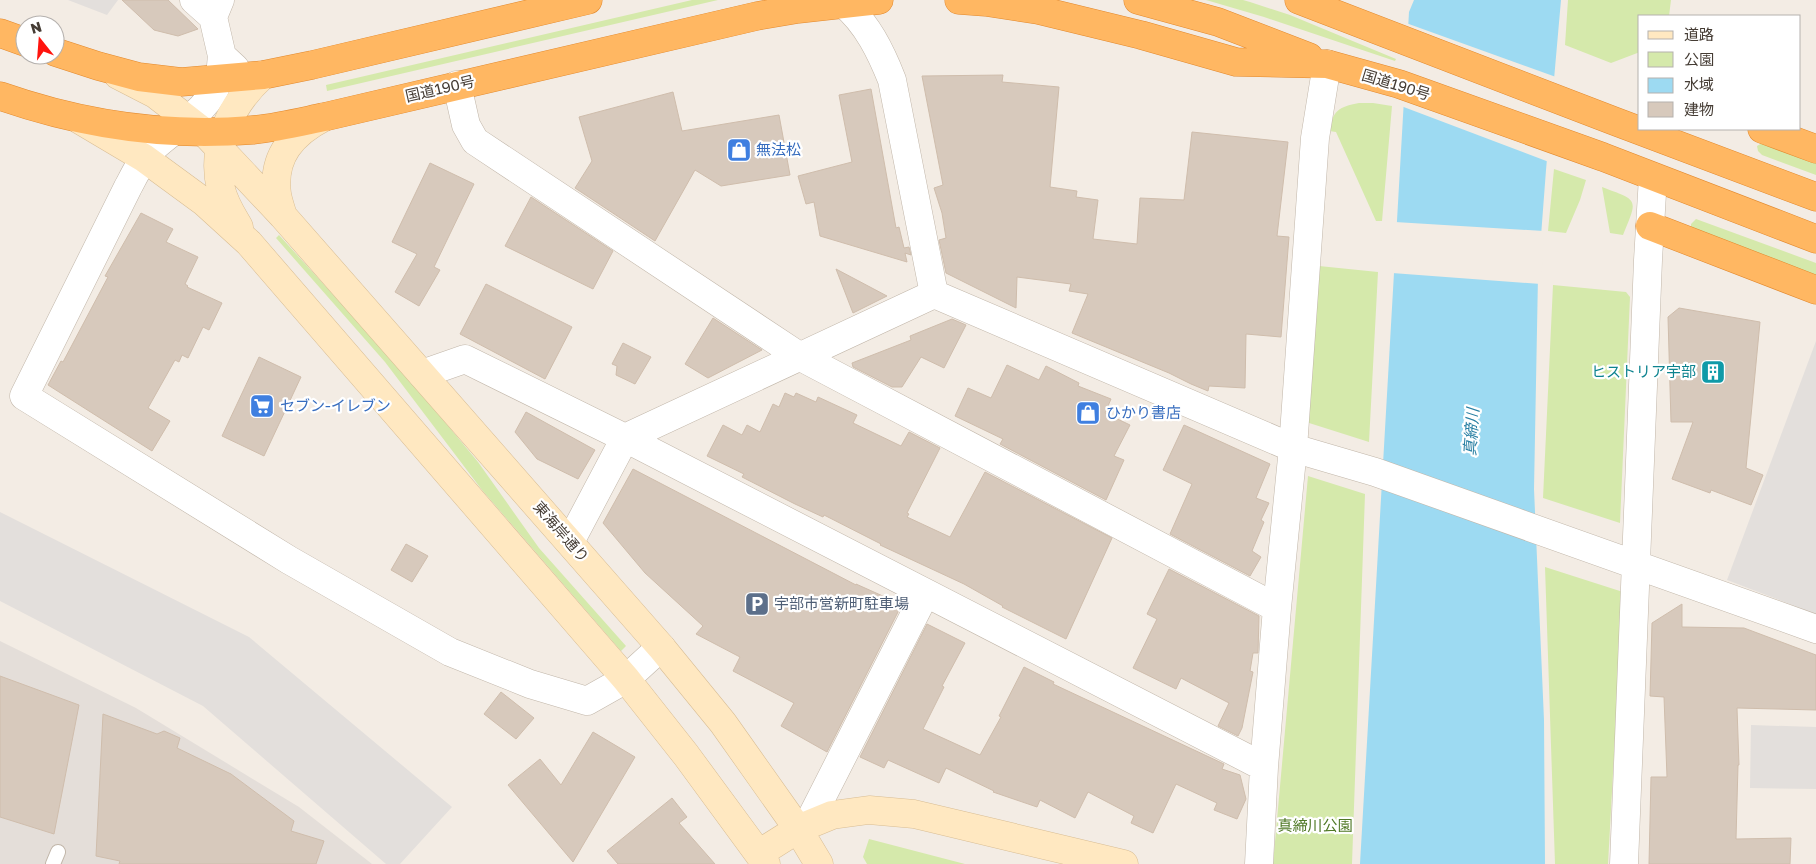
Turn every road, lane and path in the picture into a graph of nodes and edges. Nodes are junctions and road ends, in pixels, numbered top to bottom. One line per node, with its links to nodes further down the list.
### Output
1 (588, 0): 7 (highway)
2 (879, 0): 6 (highway, 国道190号)
3 (959, 0): 12 (highway, 国道190号)
4 (1138, 0): 12 (highway)
5 (1314, 2): 20 (highway)
6 (843, 3): 16 (highway, 国道190号); 33 (street)
7 (550, 4): 15 (highway)
8 (209, 6): 14 (street)
9 (0, 34): 10 (highway)
10 (15, 39)
11 (65, 55): 13 (highway)
12 (1327, 64): 26 (highway, 国道190号); 37 (street)
13 (98, 66): 14 (highway); 23 (street, 東海岸通り)
14 (221, 67): 15 (highway); 23 (street)
15 (263, 75): 23 (street)
16 (457, 85): 18 (highway, 国道190号); 34 (street)
17 (0, 96): 19 (highway, 国道190号)
18 (324, 117): 23 (highway, 国道190号); 28 (street)
19 (78, 118): 23 (highway, 国道190号); 25 (street)
20 (1638, 128)
21 (1644, 130): 27 (highway)
22 (1765, 130): 24 (highway)
23 (202, 133): 25 (street); 28 (street, 東海岸通り); 31 (street)
24 (1816, 149)
25 (144, 158): 31 (street); 44 (street)
26 (1653, 177): 29 (street); 30 (highway, 国道190号)
27 (1816, 197)
28 (283, 216): 35 (street, 東海岸通り)
29 (1650, 226): 32 (highway); 39 (street)
30 (1816, 239)
31 (248, 244): 44 (street)
32 (1816, 290)
33 (934, 294): 34 (street); 37 (street)
34 (799, 356): 36 (street); 41 (street)
35 (422, 374): 36 (street); 38 (street, 東海岸通り)
36 (625, 438): 38 (street); 40 (street)
37 (1294, 448): 39 (street); 41 (street)
38 (570, 542): 43 (street, 東海岸通り)
39 (1637, 564): 42 (street); 51 (street)
40 (925, 594): 45 (street); 46 (street)
41 (1277, 608): 45 (street)
42 (1816, 629)
43 (661, 647): 44 (street); 46 (street, 東海岸通り)
44 (626, 679): 47 (street)
45 (1264, 767): 50 (street)
46 (803, 827): 47 (street); 48 (street, 東海岸通り); 49 (street)
47 (763, 859)
48 (819, 864)
49 (1124, 864)
50 (1260, 864)
51 (1624, 864)

